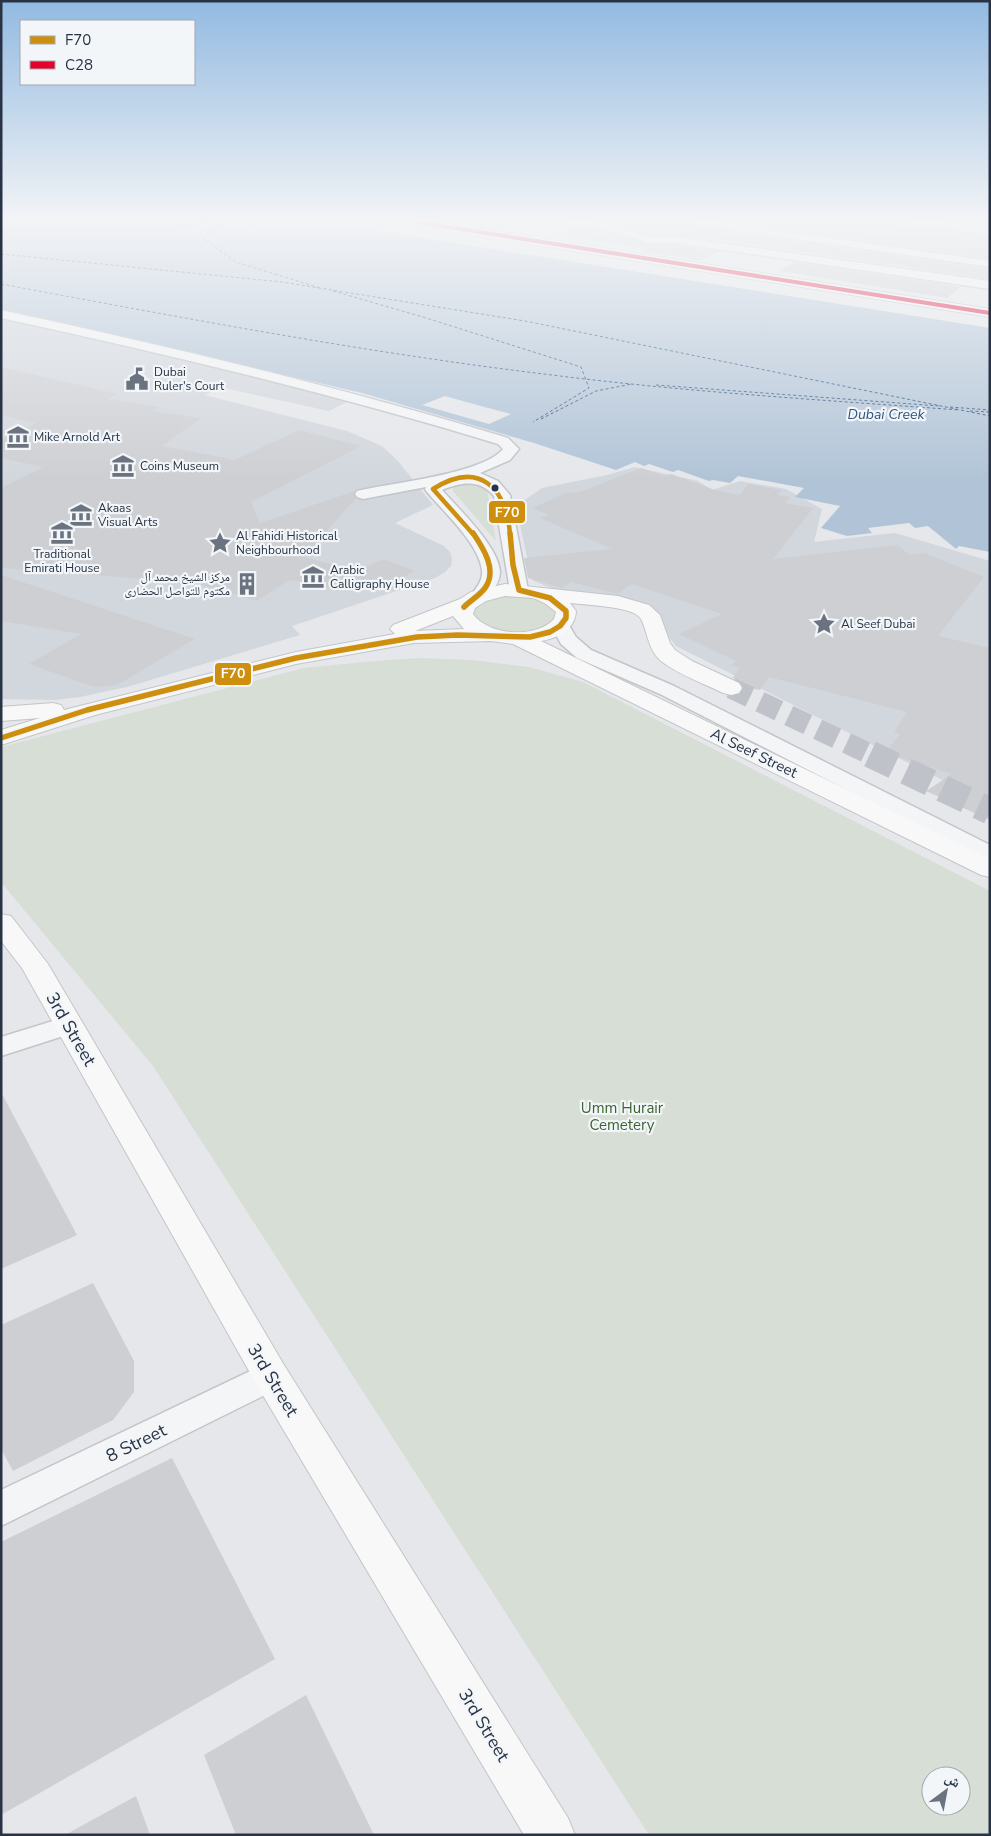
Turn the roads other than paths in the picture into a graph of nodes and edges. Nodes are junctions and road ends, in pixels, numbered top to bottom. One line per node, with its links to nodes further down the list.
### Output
1 (956, 308): 2 (main road)
2 (990, 313)
3 (1, 314): 4 (street)
4 (364, 494)
5 (519, 590): 6 (main road); 7 (main road); 7 (street)
6 (547, 595): 8 (main road); 9 (main road)
7 (473, 600): 10 (main road); 12 (main road)
8 (603, 602): 9 (main road); 14 (main road)
9 (563, 622): 11 (main road); 18 (street, Al Seef Street)
10 (489, 635): 11 (main road); 12 (main road)
11 (518, 638): 13 (main road, Al Seef Street)
12 (296, 658): 13 (main road); 15 (main road)
13 (578, 666): 19 (main road, Al Seef Street)
14 (731, 688)
15 (87, 710): 16 (main road); 17 (main road)
16 (1, 714)
17 (1, 738)
18 (990, 854)
19 (990, 869)
20 (1, 922): 21 (main road, 3rd Street)
21 (69, 1025): 22 (street); 23 (main road, 3rd Street)
22 (1, 1047)
23 (271, 1376): 24 (street, 8 Street); 25 (main road, 3rd Street)
24 (1, 1509)
25 (551, 1835)

